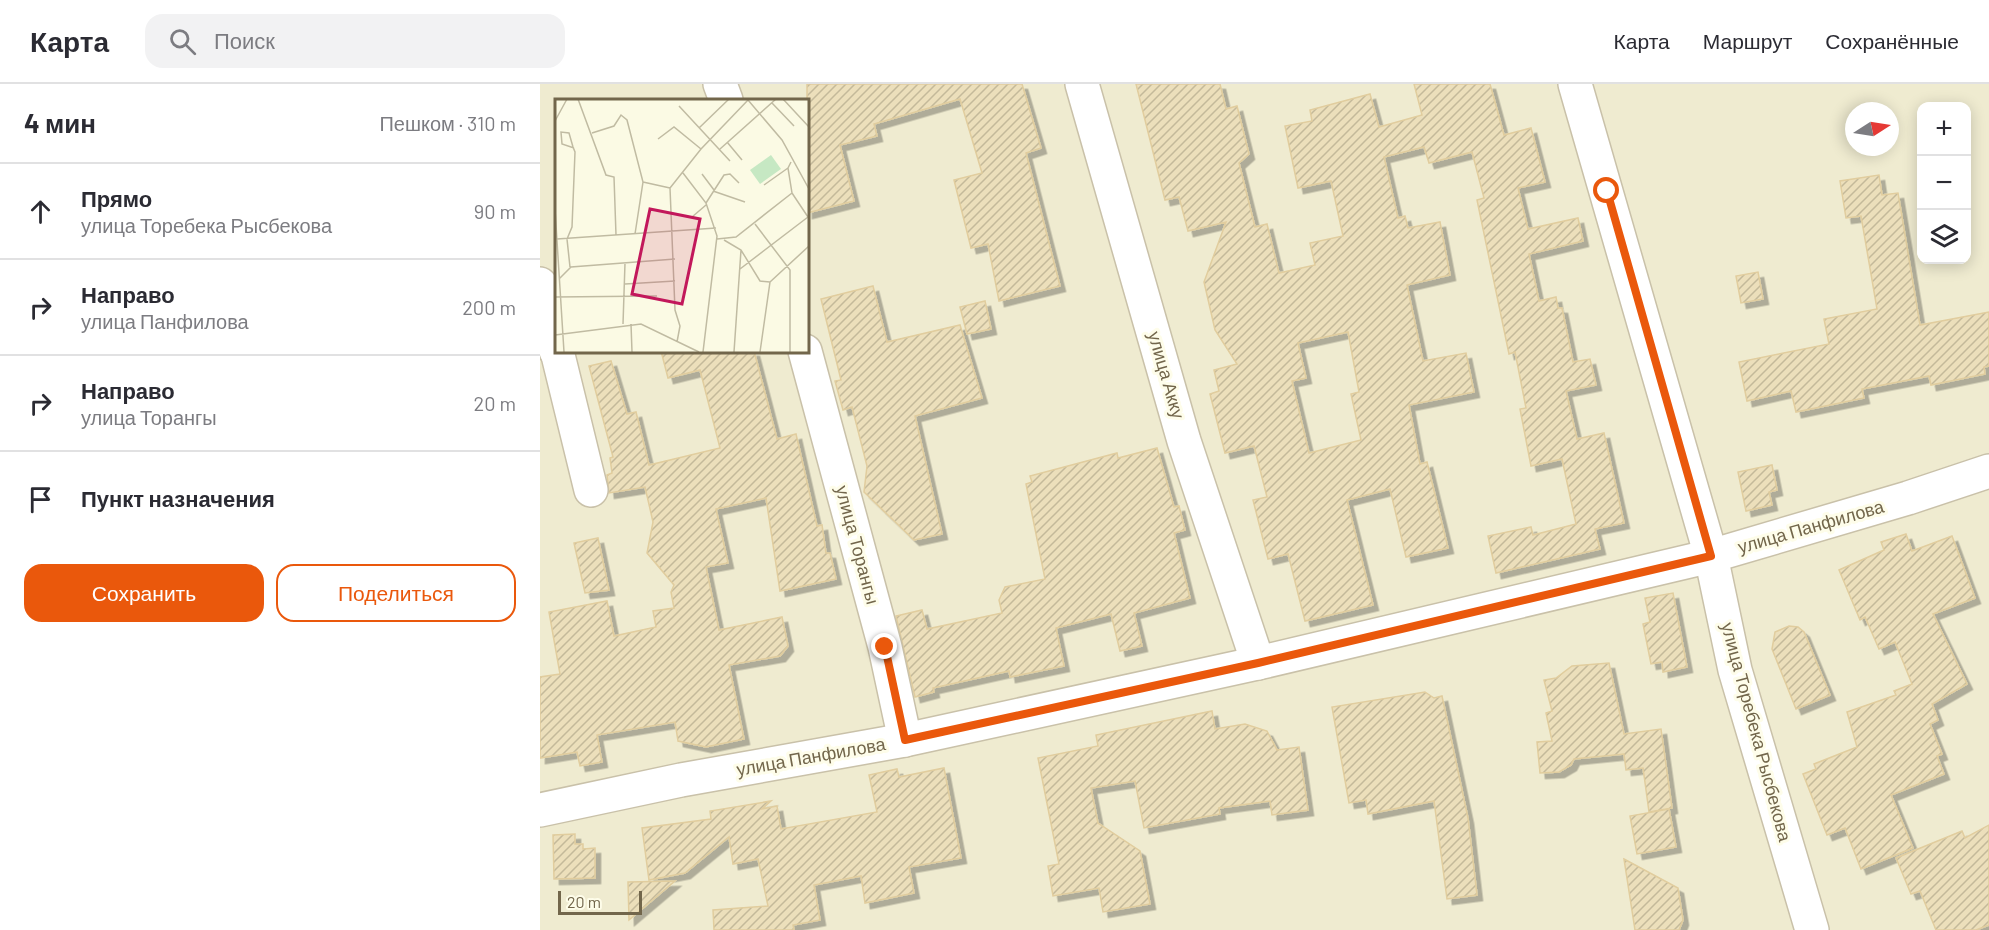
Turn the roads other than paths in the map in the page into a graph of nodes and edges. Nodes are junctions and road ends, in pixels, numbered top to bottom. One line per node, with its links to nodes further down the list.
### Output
1 (720, 84): 4 (street)
2 (1082, 84): 12 (street, улица Акку)
3 (1575, 84): 11 (street, улица Торебека Рысбекова)
4 (726, 99)
5 (540, 284): 6 (street)
6 (555, 343)
7 (557, 352): 10 (street)
8 (805, 352): 13 (street, улица Торангы)
9 (1989, 471): 11 (street, улица Панфилова)
10 (591, 490)
11 (1711, 556): 12 (street, улица Панфилова); 15 (street, улица Торебека Рысбекова)
12 (1258, 663): 13 (street, улица Панфилова)
13 (905, 740): 14 (street, улица Панфилова)
14 (540, 810)
15 (1812, 930)

